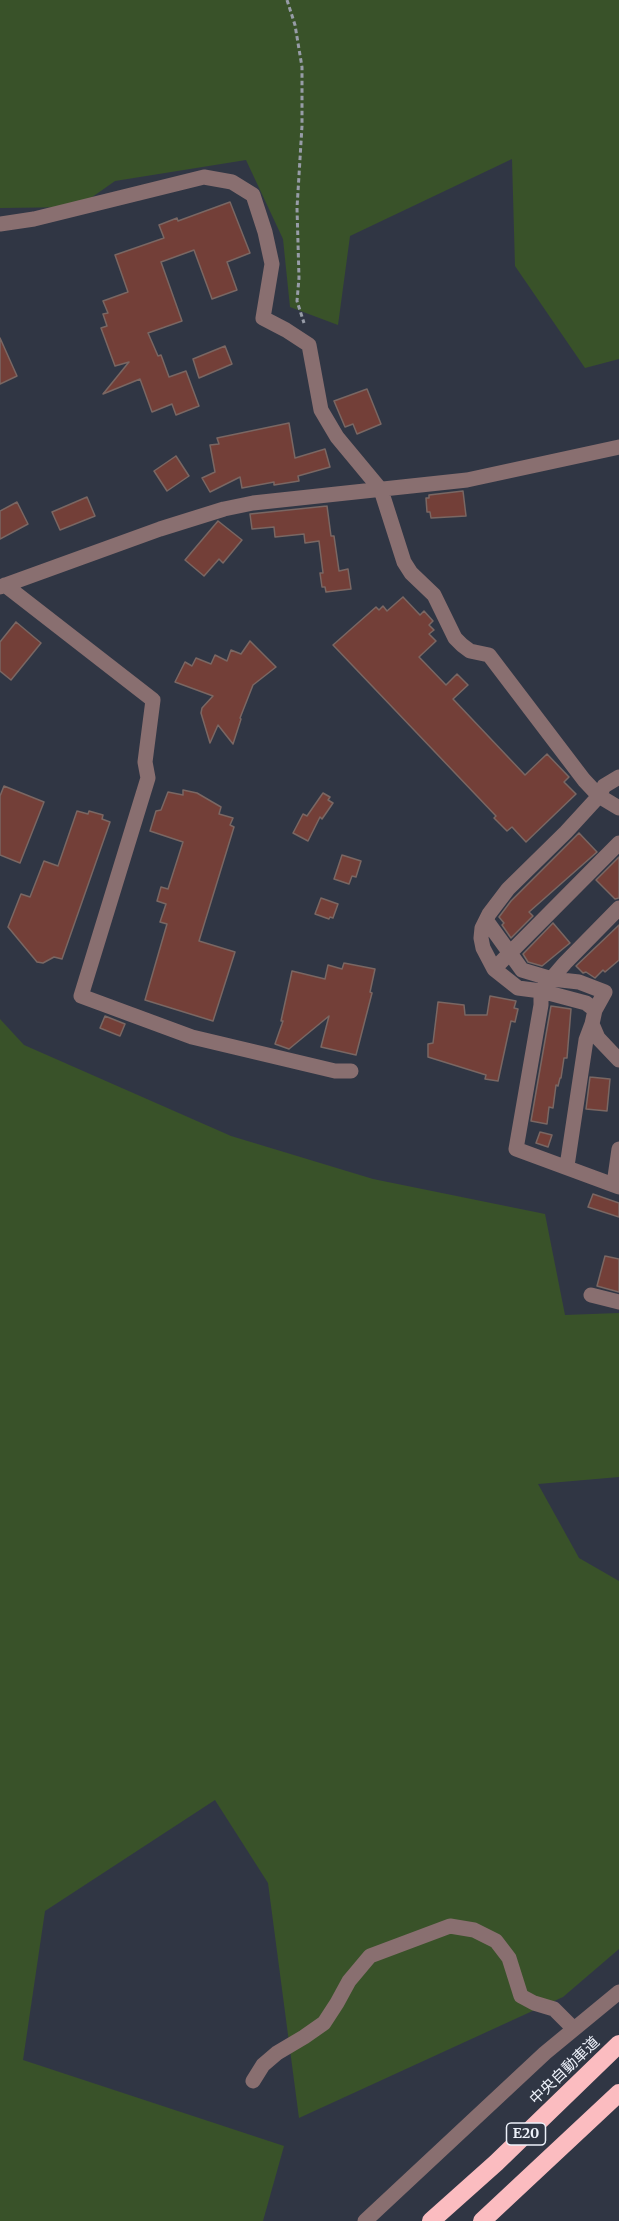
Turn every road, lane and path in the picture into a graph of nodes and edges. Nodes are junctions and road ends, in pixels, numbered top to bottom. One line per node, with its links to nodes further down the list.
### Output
1 (287, 0): 3 (path)
2 (0, 224): 3 (street)
3 (312, 351): 5 (street)
4 (619, 447): 5 (street)
5 (381, 490): 6 (street); 8 (street)
6 (3, 586): 19 (street)
7 (619, 777): 8 (street)
8 (599, 796): 9 (street); 12 (street)
9 (619, 808)
10 (619, 843): 13 (street)
11 (619, 908): 15 (street)
12 (486, 920): 13 (street); 14 (street)
13 (510, 955): 14 (street); 15 (street)
14 (494, 969): 16 (street)
15 (552, 979): 16 (street); 17 (street)
16 (541, 992): 17 (street); 21 (street)
17 (593, 1017): 18 (street); 21 (street)
18 (619, 1060)
19 (351, 1071)
20 (619, 1149): 22 (street)
21 (567, 1166): 22 (street)
22 (616, 1185)
23 (591, 1295): 24 (street)
24 (619, 1302)
25 (619, 1992): 26 (street)
26 (573, 2028): 28 (street); 30 (street)
27 (619, 2044): 31 (highway, 中央自動車道 / E20)
28 (253, 2081)
29 (619, 2093): 32 (highway, E20)
30 (365, 2221)
31 (430, 2221)
32 (482, 2221)

